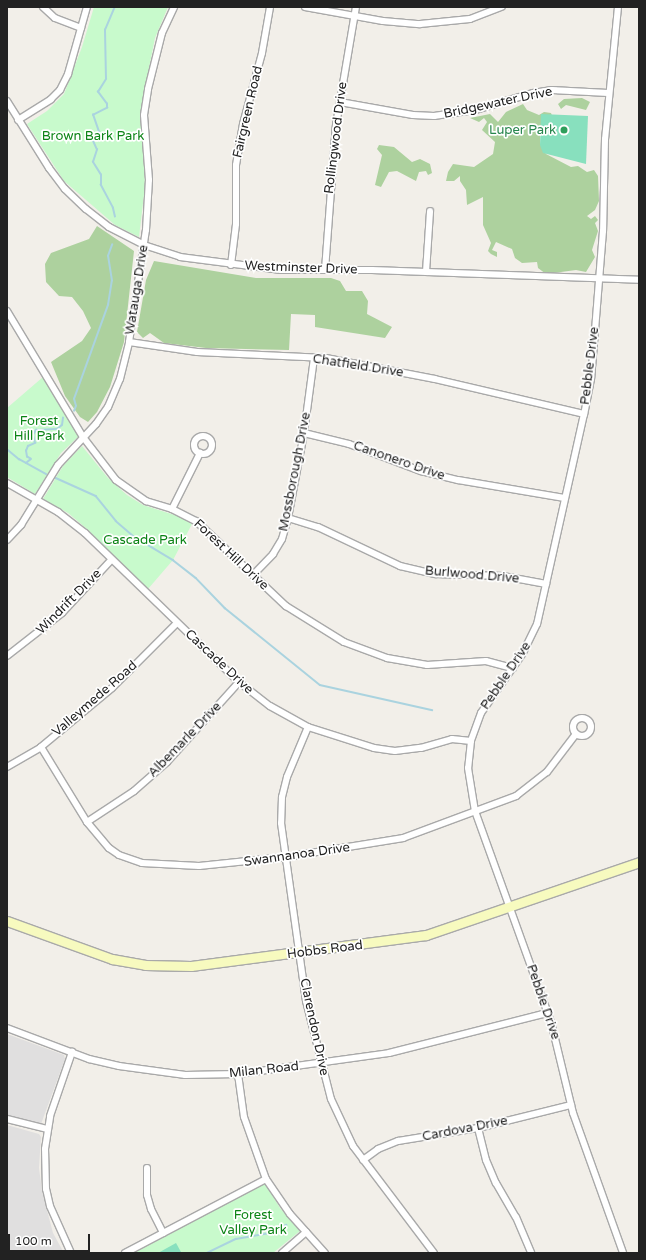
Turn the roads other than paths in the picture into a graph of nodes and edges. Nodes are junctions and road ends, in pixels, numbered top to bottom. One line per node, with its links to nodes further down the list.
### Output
1 (43, 7): 10 (street)
2 (87, 7): 10 (street)
3 (174, 7): 16 (street, Watauga Drive)
4 (270, 7): 17 (street, Fairgreen Road)
5 (305, 7): 9 (street)
6 (356, 7): 9 (street, Rollingwood Drive)
7 (502, 7): 9 (street)
8 (618, 7): 11 (street, Pebble Drive)
9 (354, 15): 13 (street, Rollingwood Drive)
10 (81, 28): 14 (street)
11 (608, 94): 13 (street, Bridgewater Drive); 20 (street, Pebble Drive)
12 (7, 101): 14 (street, Westminster Drive)
13 (340, 102): 18 (street, Rollingwood Drive)
14 (18, 120): 16 (street, Westminster Drive)
15 (430, 211): 19 (street)
16 (144, 245): 17 (street, Westminster Drive); 23 (street, Watauga Drive)
17 (231, 265): 18 (street, Westminster Drive)
18 (325, 270): 19 (street, Westminster Drive)
19 (426, 272): 20 (street, Westminster Drive)
20 (599, 277): 21 (street, Westminster Drive); 25 (street, Pebble Drive)
21 (639, 280)
22 (7, 313): 27 (street, Forest Hill Drive)
23 (129, 342): 24 (street, Chatfield Drive); 27 (street, Watauga Drive)
24 (314, 358): 25 (street, Chatfield Drive); 26 (street, Mossborough Drive)
25 (584, 414): 30 (street, Pebble Drive)
26 (304, 434): 30 (street, Canonero Drive); 33 (street, Mossborough Drive)
27 (83, 437): 31 (street, Watauga Drive); 32 (street, Forest Hill Drive)
28 (200, 453): 32 (street)
29 (7, 483): 31 (street, Cascade Drive)
30 (564, 498): 37 (street, Pebble Drive)
31 (37, 500): 34 (street, Watauga Drive); 35 (street, Cascade Drive)
32 (172, 509): 36 (street, Forest Hill Drive)
33 (288, 518): 36 (street, Mossborough Drive); 37 (street, Burlwood Drive)
34 (7, 540)
35 (111, 560): 38 (street, Cascade Drive); 39 (street, Windrift Drive)
36 (252, 575): 40 (street, Forest Hill Drive)
37 (546, 584): 40 (street, Pebble Drive)
38 (177, 623): 41 (street, Cascade Drive); 45 (street, Valleymede Road)
39 (7, 656)
40 (513, 668): 44 (street, Pebble Drive)
41 (239, 682): 42 (street, Cascade Drive); 48 (street, Albemarle Drive)
42 (308, 727): 44 (street, Cascade Drive); 49 (street, Clarendon Drive)
43 (576, 734): 47 (street, Swannanoa Drive)
44 (471, 741): 47 (street, Pebble Drive)
45 (41, 747): 46 (street, Valleymede Road); 48 (street, Swannanoa Drive)
46 (7, 767)
47 (475, 812): 49 (street, Swannanoa Drive); 51 (street, Pebble Drive)
48 (87, 822): 49 (street, Swannanoa Drive)
49 (286, 857): 53 (street, Clarendon Drive)
50 (639, 862): 51 (street, Hobbs Road)
51 (509, 906): 53 (street, Hobbs Road); 54 (street, Pebble Drive)
52 (7, 921): 53 (street, Hobbs Road)
53 (300, 953): 57 (street, Clarendon Drive)
54 (547, 1013): 57 (street, Milan Road); 59 (street, Pebble Drive)
55 (7, 1028): 56 (street, Milan Road)
56 (72, 1052): 58 (street, Milan Road); 62 (street)
57 (321, 1064): 58 (street, Milan Road); 63 (street, Clarendon Drive)
58 (238, 1074): 65 (street)
59 (571, 1105): 61 (street, Cardova Drive); 74 (street, Pebble Drive)
60 (7, 1119): 62 (street)
61 (478, 1128): 63 (street, Cardova Drive); 73 (street)
62 (47, 1129): 68 (street)
63 (363, 1160): 72 (street, Clarendon Drive)
64 (147, 1168): 67 (street)
65 (266, 1179): 66 (street); 67 (street)
66 (306, 1232): 70 (street); 71 (street)
67 (163, 1233): 69 (street)
68 (71, 1253)
69 (125, 1253)
70 (282, 1253)
71 (326, 1253)
72 (434, 1253)
73 (531, 1253)
74 (623, 1253)

